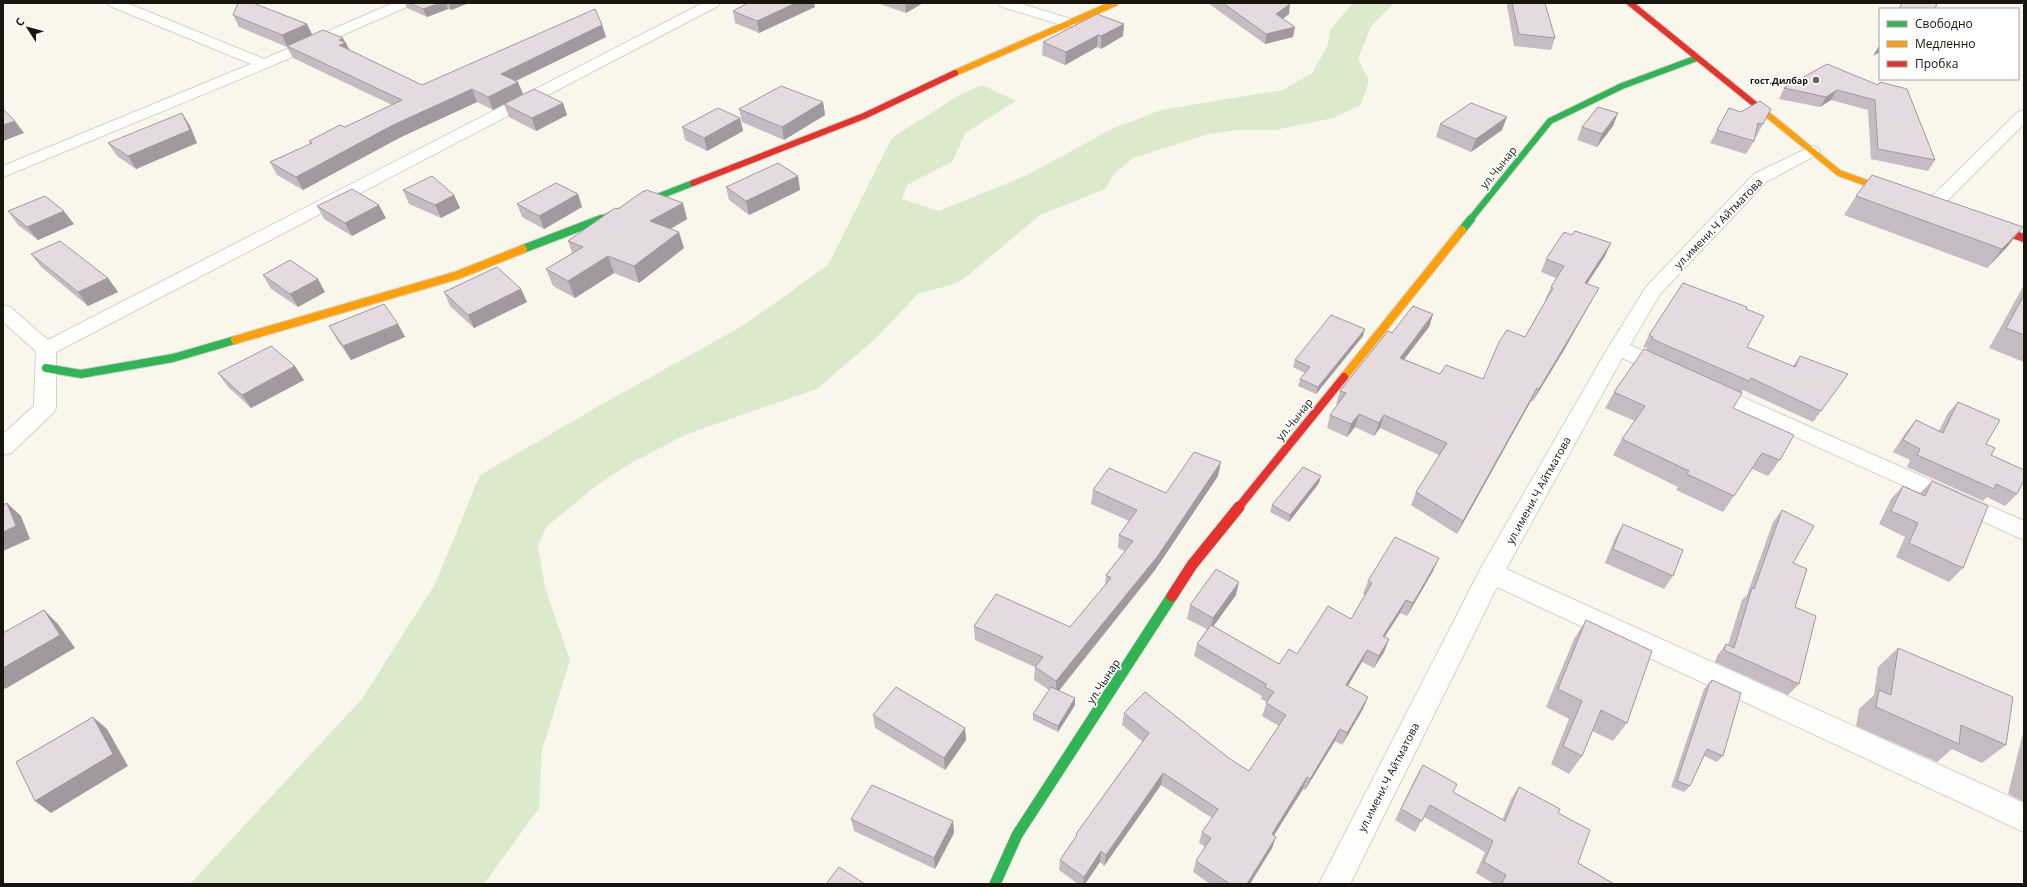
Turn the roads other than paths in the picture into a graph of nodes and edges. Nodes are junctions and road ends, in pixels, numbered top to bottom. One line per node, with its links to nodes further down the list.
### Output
1 (115, 3): 9 (street)
2 (404, 3): 9 (street)
3 (713, 3): 19 (street)
4 (1005, 3): 7 (street)
5 (1115, 3): 7 (street)
6 (1630, 3): 8 (street)
7 (1069, 23): 19 (street)
8 (1697, 58): 11 (street); 24 (street, ул.Чынар)
9 (264, 64): 12 (street)
10 (2024, 115): 14 (street)
11 (1812, 151): 13 (street); 18 (street, ул.имени.Ч Айтматова)
12 (3, 172)
13 (1904, 196)
14 (1932, 206)
15 (1982, 223): 16 (street)
16 (2024, 238)
17 (7, 319): 19 (street)
18 (1618, 348): 21 (street); 22 (street, ул.имени.Ч Айтматова)
19 (46, 359): 20 (street)
20 (3, 447)
21 (2024, 531)
22 (1491, 573): 23 (street); 25 (street, ул.имени.Ч Айтматова)
23 (2024, 818)
24 (995, 884)
25 (1334, 884)

